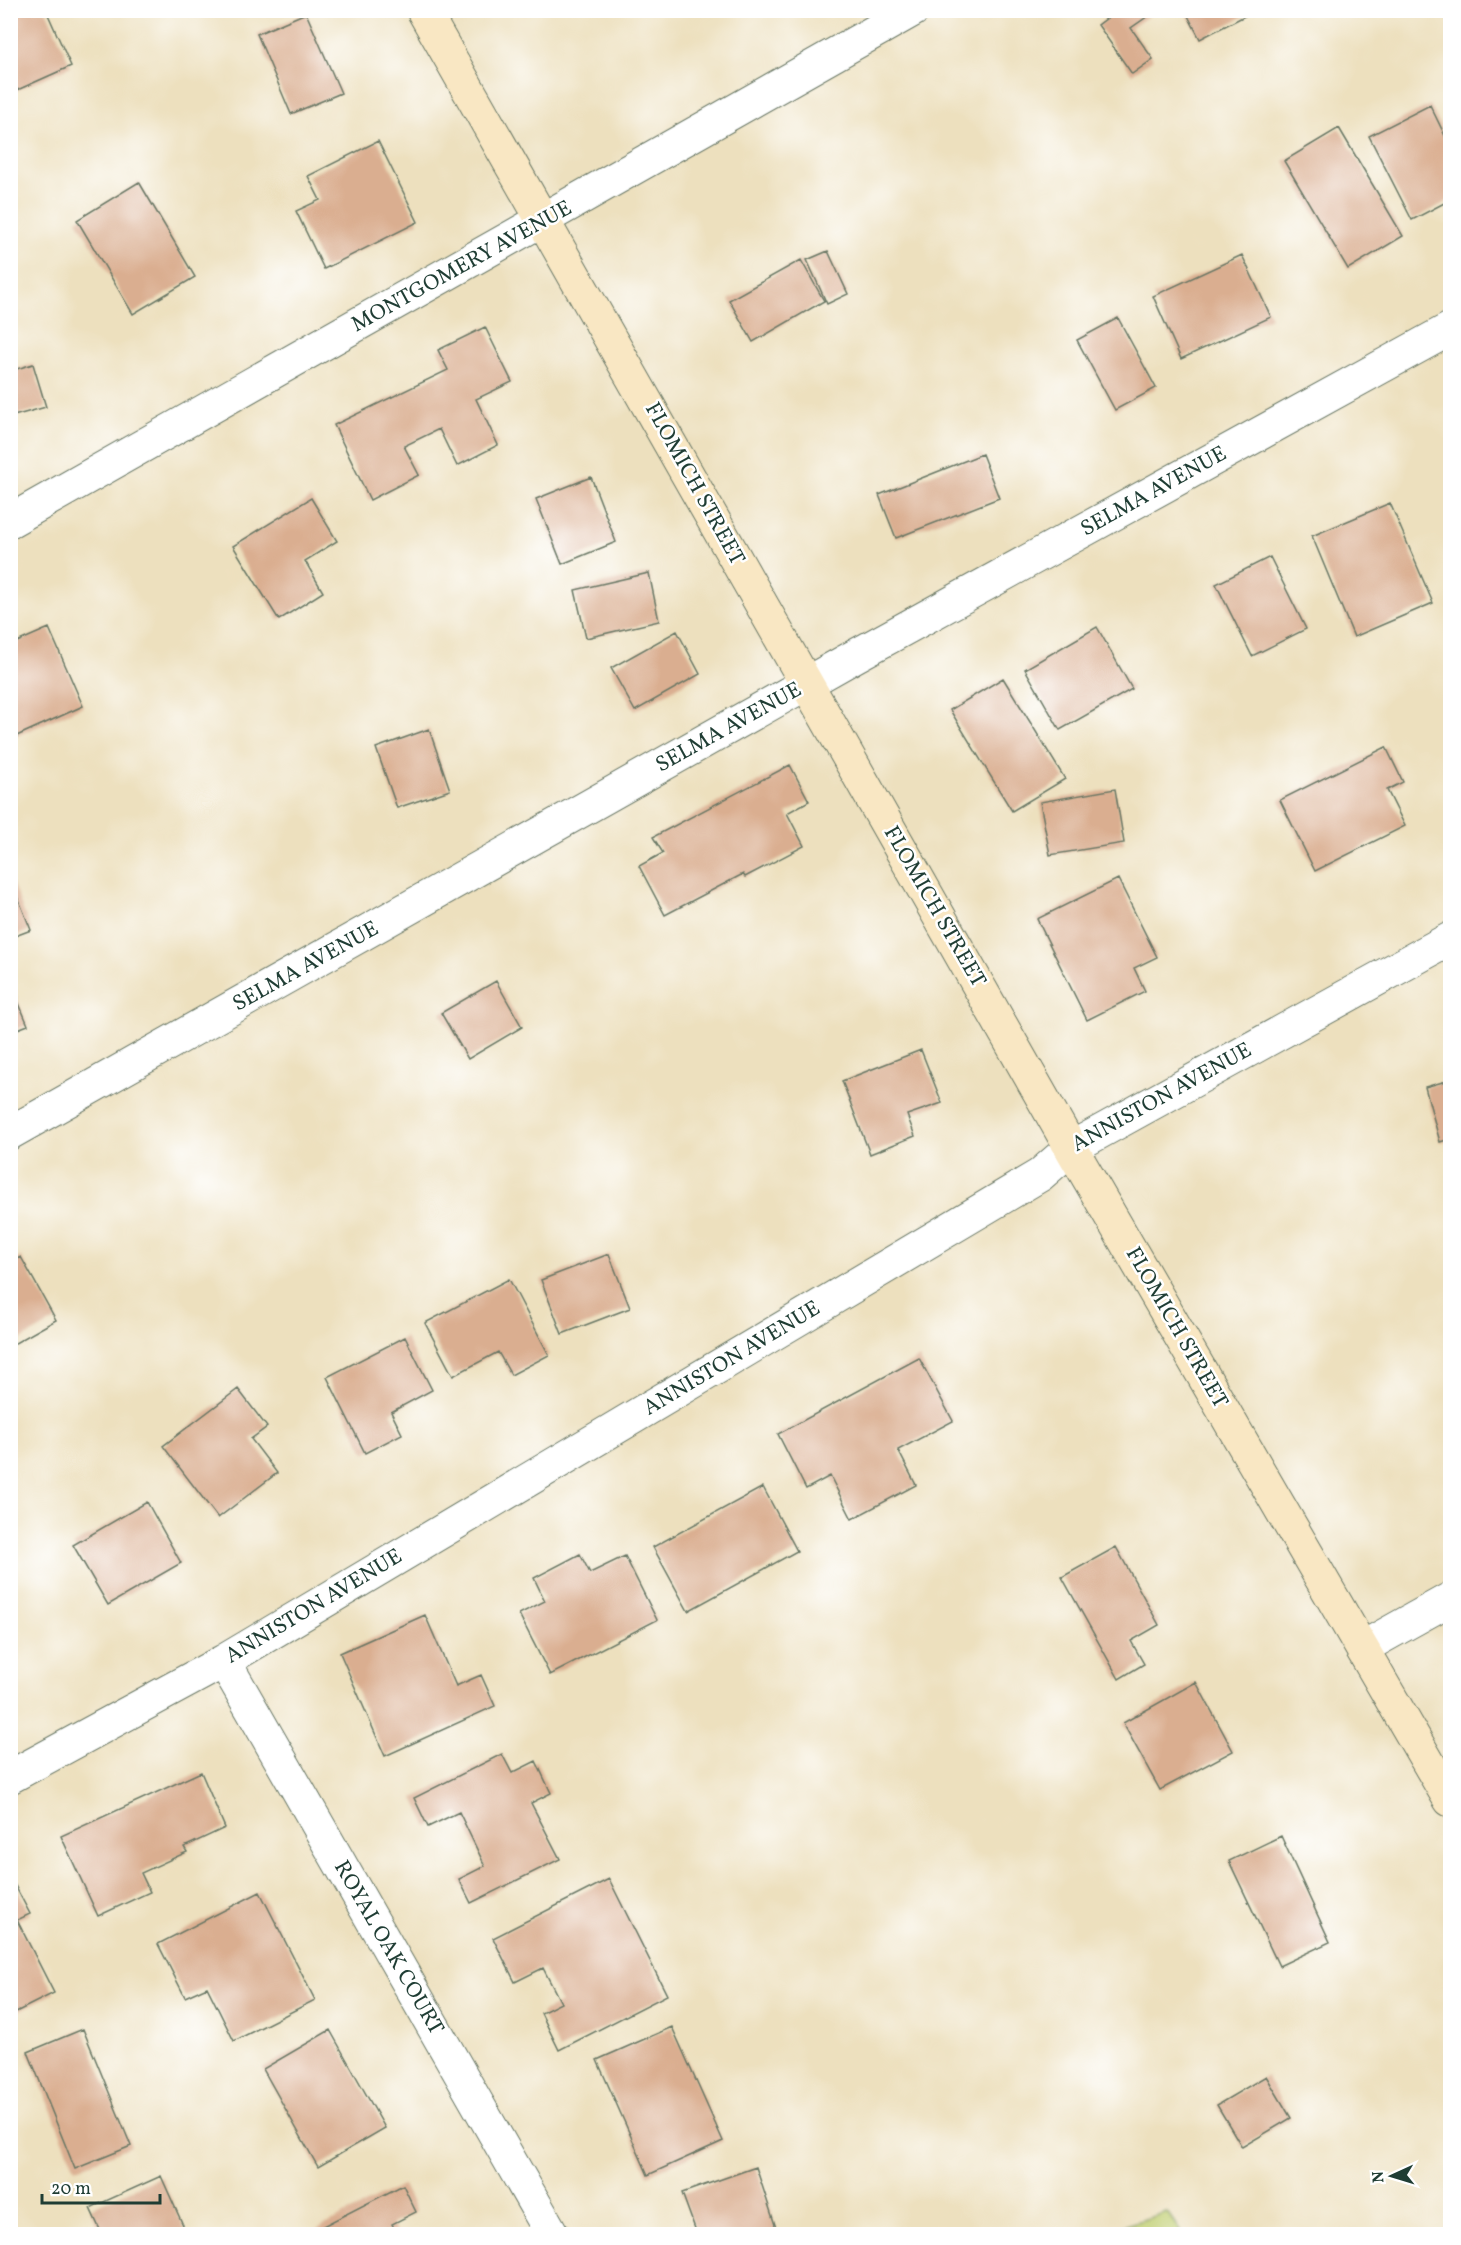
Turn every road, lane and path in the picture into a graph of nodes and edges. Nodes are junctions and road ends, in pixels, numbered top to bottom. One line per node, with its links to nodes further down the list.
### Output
1 (423, 10): 3 (street, FLOMICH STREET)
2 (913, 10): 3 (street, MONTGOMERY AVENUE)
3 (544, 220): 5 (street, MONTGOMERY AVENUE); 6 (street, FLOMICH STREET)
4 (1450, 329): 6 (street, SELMA AVENUE)
5 (10, 521)
6 (807, 684): 8 (street, SELMA AVENUE); 9 (street, FLOMICH STREET)
7 (1450, 939): 9 (street, ANNISTON AVENUE)
8 (10, 1133)
9 (1071, 1148): 11 (street, FLOMICH STREET); 12 (street, ANNISTON AVENUE)
10 (1450, 1599): 11 (street)
11 (1362, 1648): 14 (street, FLOMICH STREET)
12 (224, 1661): 13 (street, ANNISTON AVENUE); 15 (street, ROYAL OAK COURT)
13 (10, 1777)
14 (1450, 1800)
15 (552, 2235)

